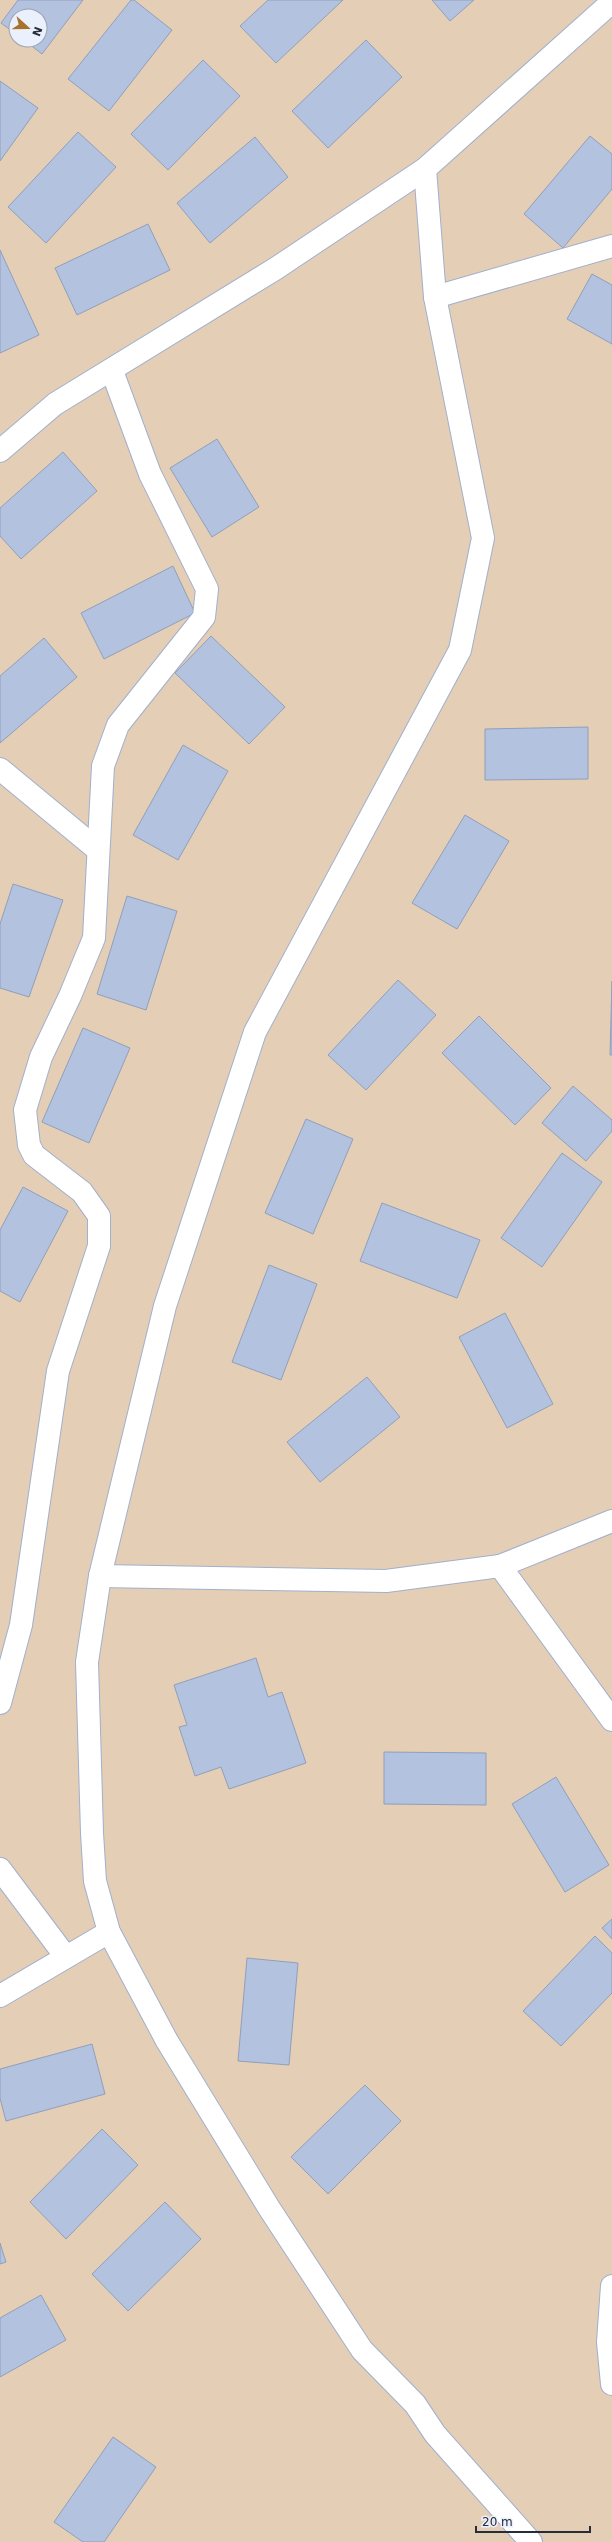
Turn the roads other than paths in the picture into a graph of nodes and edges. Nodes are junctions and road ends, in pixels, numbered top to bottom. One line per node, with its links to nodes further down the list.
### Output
1 (612, 2): 2 (street)
2 (425, 169): 4 (street); 5 (street)
3 (612, 246): 4 (street)
4 (435, 297): 11 (street)
5 (112, 371): 6 (street); 8 (street)
6 (0, 452)
7 (0, 769): 8 (street)
8 (98, 850): 12 (street)
9 (612, 1521): 10 (street)
10 (500, 1566): 11 (street); 13 (street)
11 (100, 1576): 15 (street)
12 (0, 1703)
13 (612, 1720)
14 (0, 1869): 16 (street)
15 (109, 1932): 16 (street); 20 (street)
16 (66, 1957): 17 (street)
17 (0, 1996)
18 (612, 2286): 19 (street)
19 (612, 2384)
20 (531, 2542)

